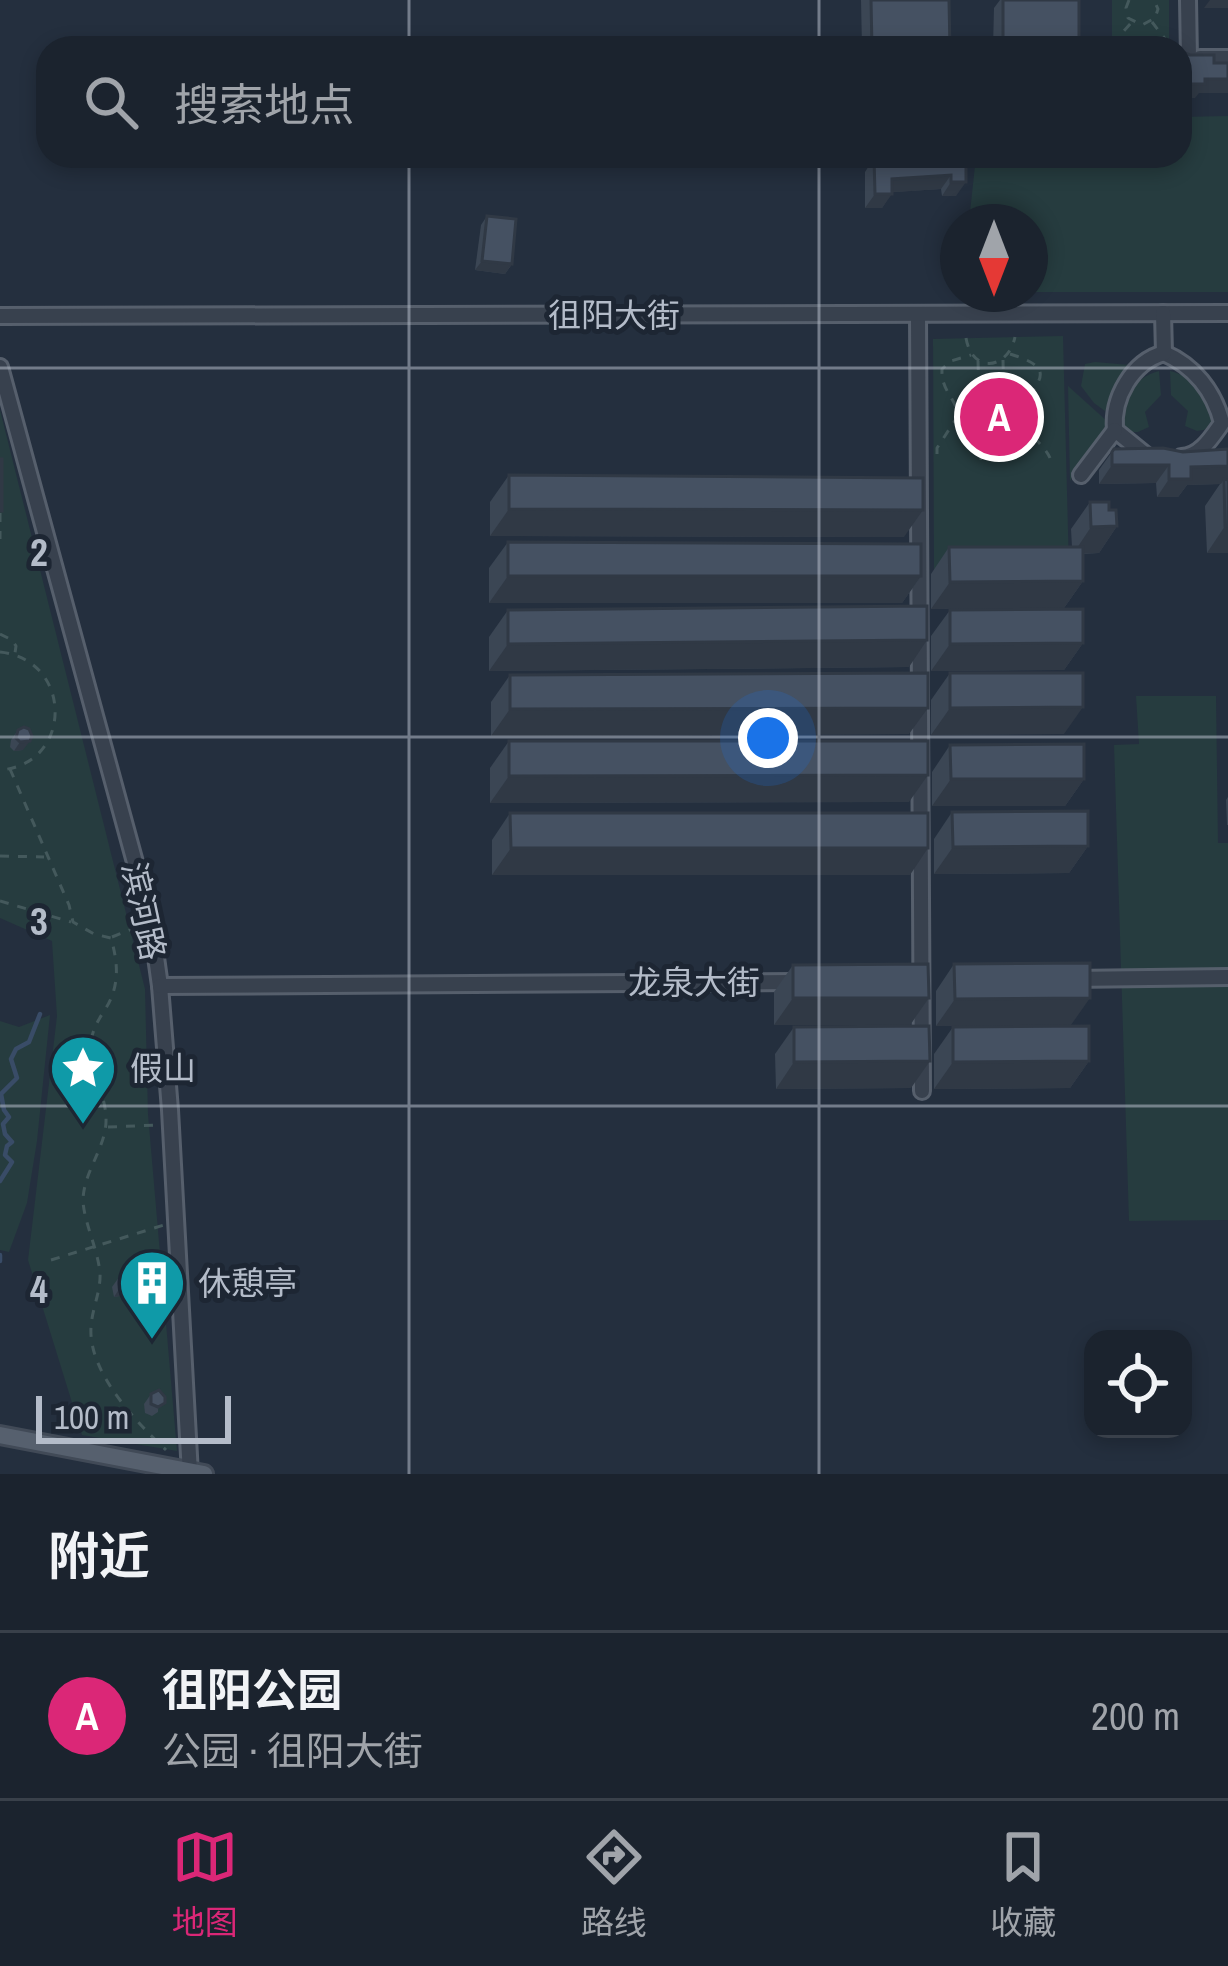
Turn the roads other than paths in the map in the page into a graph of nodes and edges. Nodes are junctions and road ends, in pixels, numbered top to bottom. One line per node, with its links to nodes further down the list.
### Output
1 (1188, 0): 2 (street)
2 (1186, 36)
3 (1192, 58): 4 (street)
4 (1228, 58)
5 (1163, 313): 6 (street, 徂阳大街); 7 (street, 徂阳大街); 9 (street)
6 (1228, 313)
7 (918, 315): 8 (street, 徂阳大街); 18 (street)
8 (0, 316)
9 (1164, 353): 11 (street); 12 (street)
10 (0, 368): 20 (street, 滨河路)
11 (1225, 428): 12 (street)
12 (1114, 430): 13 (street)
13 (1081, 475)
14 (1228, 977): 15 (street)
15 (1064, 979)
16 (946, 980): 18 (street)
17 (898, 981): 18 (street)
18 (922, 981): 21 (street)
19 (803, 982): 20 (street, 龙泉大街)
20 (160, 986): 23 (street, 滨河路)
21 (922, 1091)
22 (0, 1436): 23 (main road)
23 (194, 1473)

